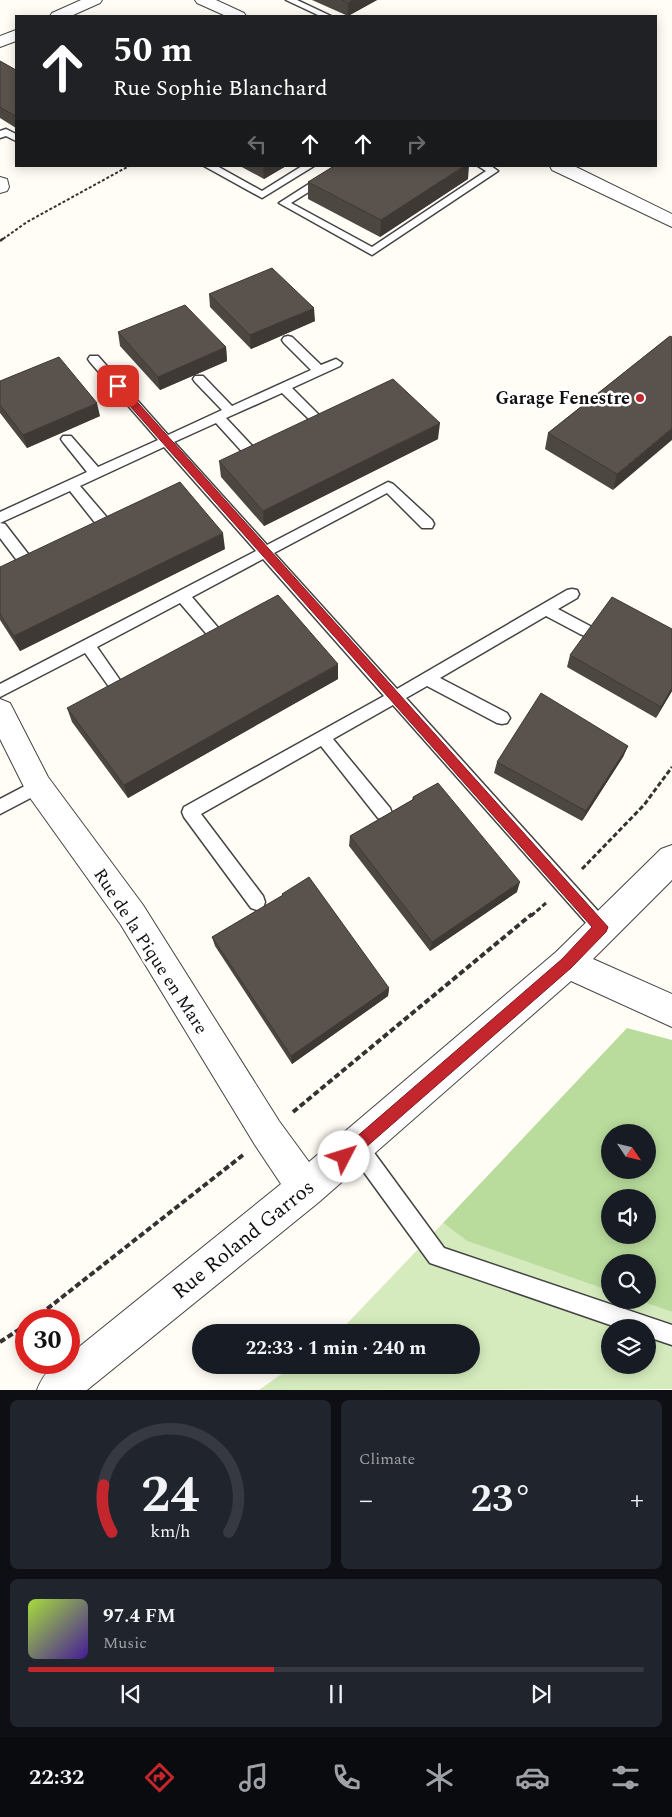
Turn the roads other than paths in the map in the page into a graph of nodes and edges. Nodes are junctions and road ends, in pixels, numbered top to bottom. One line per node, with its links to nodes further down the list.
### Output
1 (94, 0): 4 (street)
2 (203, 0): 5 (street)
3 (290, 0): 6 (lane)
4 (60, 15)
5 (236, 15)
6 (325, 15)
7 (15, 35): 8 (street)
8 (0, 42)
9 (0, 135): 10 (lane)
10 (15, 137)
11 (211, 167): 12 (lane)
12 (308, 167)
13 (343, 167): 14 (lane)
14 (485, 167)
15 (561, 167): 18 (street)
16 (0, 182): 17 (street)
17 (0, 187)
18 (672, 221)
19 (288, 340): 22 (lane)
20 (94, 359): 29 (lane)
21 (336, 363): 22 (lane)
22 (319, 370): 24 (lane)
23 (199, 378): 25 (lane)
24 (284, 387): 25 (lane); 27 (lane)
25 (230, 411): 26 (lane)
26 (218, 417): 29 (lane); 30 (lane)
27 (320, 423)
28 (67, 439): 31 (lane)
29 (166, 441): 31 (lane); 37 (lane)
30 (251, 453)
31 (96, 474): 32 (lane)
32 (72, 484): 33 (lane); 35 (lane)
33 (0, 518)
34 (427, 524): 37 (lane)
35 (105, 525)
36 (0, 528): 38 (lane)
37 (265, 552): 40 (lane); 48 (lane)
38 (27, 563)
39 (572, 594): 41 (lane)
40 (182, 596): 43 (lane); 44 (lane)
41 (546, 609): 42 (lane); 45 (lane)
42 (585, 630)
43 (215, 634)
44 (87, 645): 46 (lane); 47 (lane)
45 (428, 679): 48 (lane); 50 (lane)
46 (117, 687)
47 (0, 691)
48 (396, 697): 51 (lane); 57 (lane)
49 (0, 711): 52 (street, Rue de la Pique en Mare)
50 (502, 718)
51 (323, 738): 54 (lane); 56 (lane)
52 (38, 786): 53 (lane); 61 (street, Rue de la Pique en Mare)
53 (0, 806)
54 (384, 813)
55 (672, 859): 57 (street, Rue Roland Garros)
56 (257, 902)
57 (601, 927): 58 (street, Rue Roland Garros)
58 (566, 963): 59 (street); 60 (street, Rue Roland Garros)
59 (672, 1011)
60 (357, 1146): 61 (street, Rue Roland Garros); 62 (lane)
61 (306, 1189): 63 (street, Rue Roland Garros)
62 (672, 1335)
63 (56, 1390)

